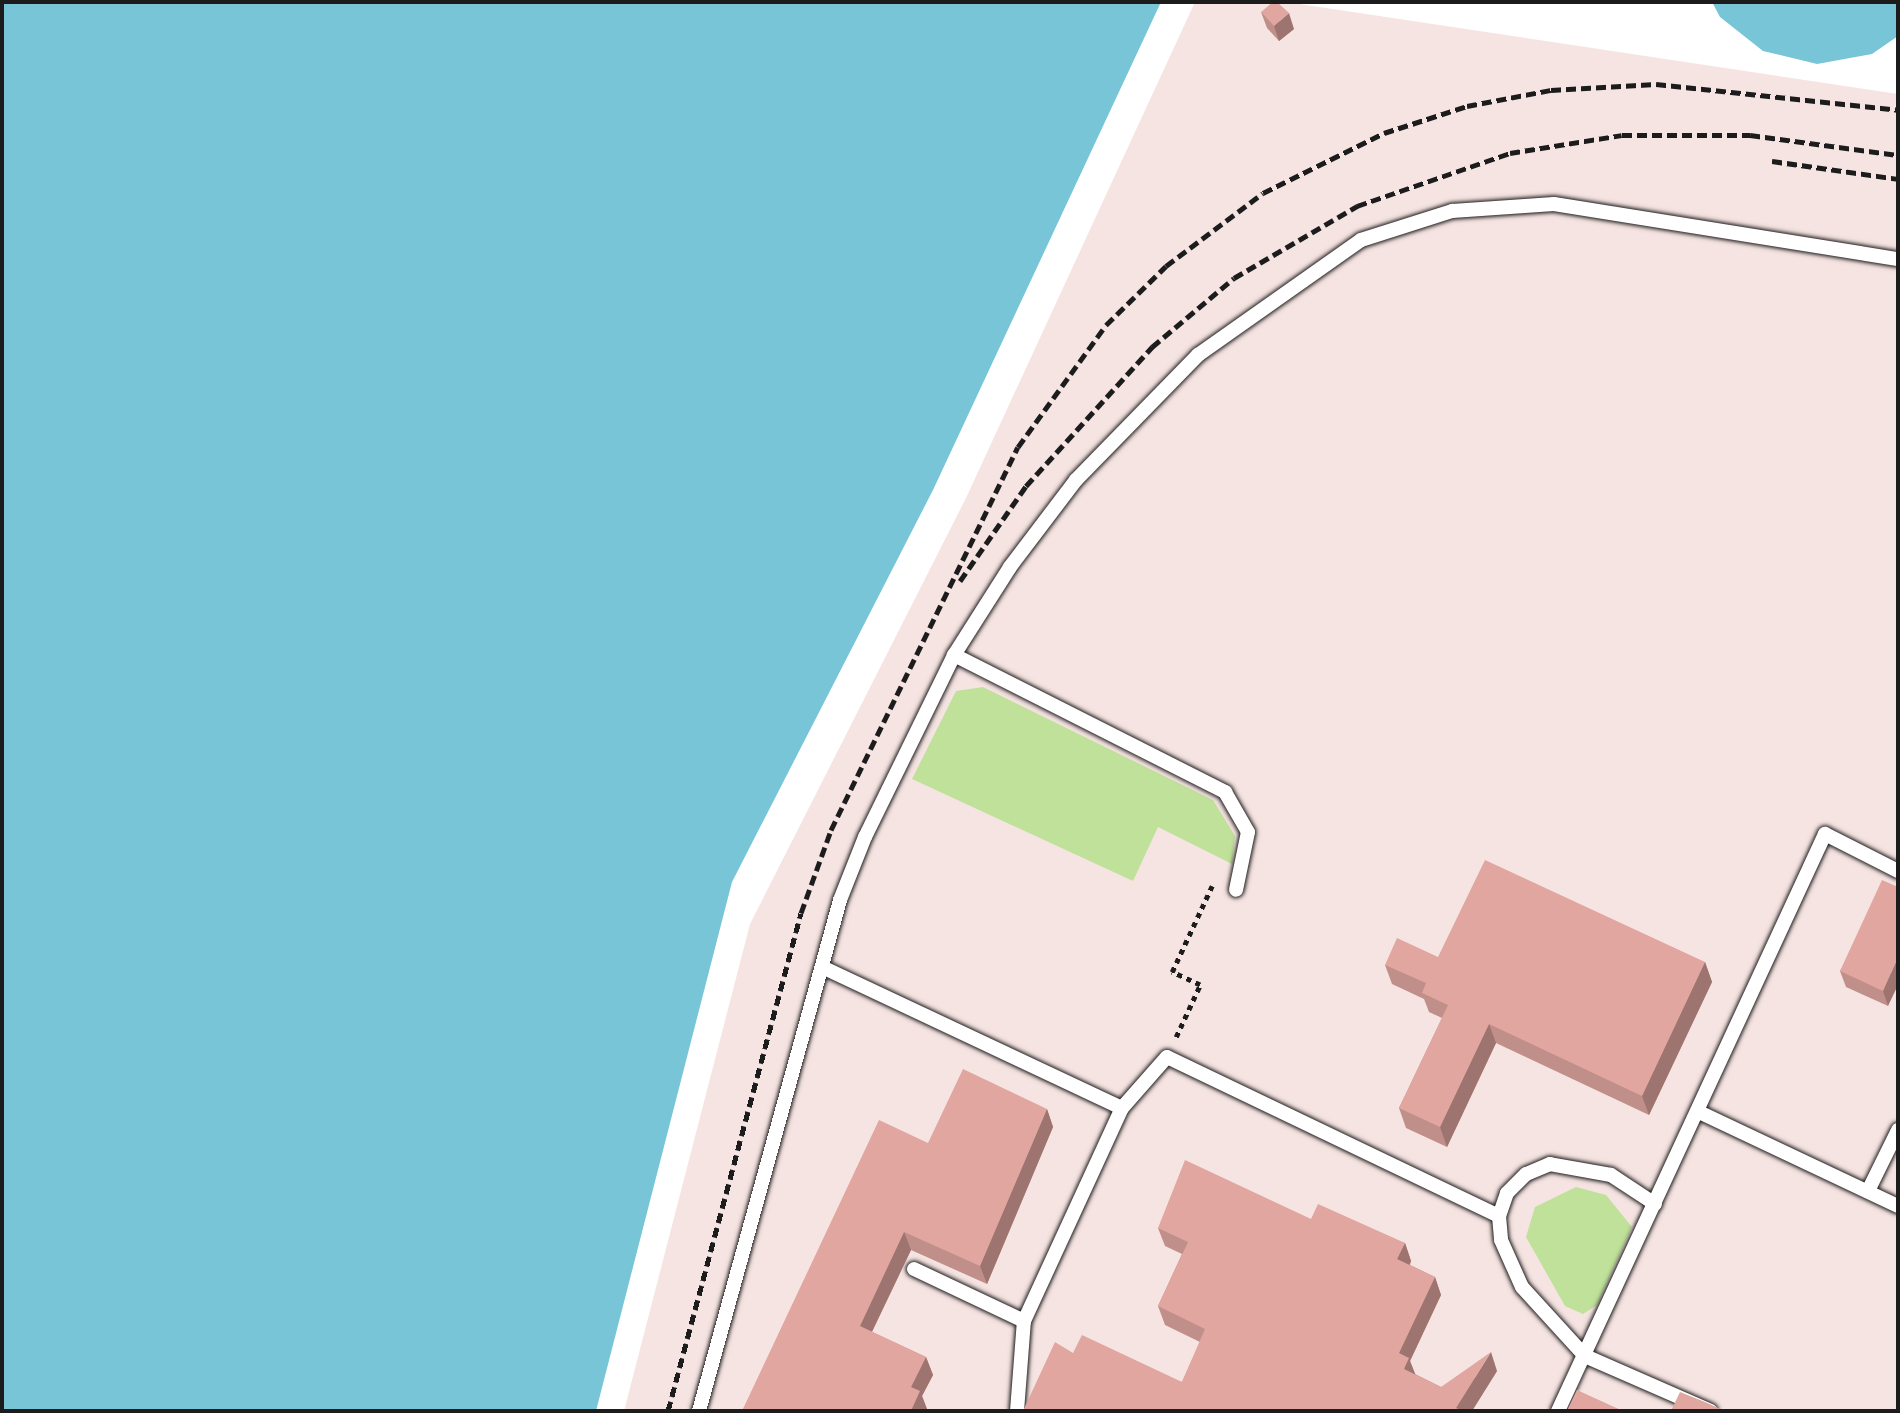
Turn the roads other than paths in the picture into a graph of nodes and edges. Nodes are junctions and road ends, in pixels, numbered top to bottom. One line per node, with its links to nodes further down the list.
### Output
1 (1898, 259): 2 (lane)
2 (954, 655): 4 (lane); 5 (lane)
3 (1898, 871): 7 (lane)
4 (1236, 890)
5 (822, 967): 6 (lane); 16 (lane)
6 (1122, 1108): 12 (lane); 14 (lane)
7 (1699, 1112): 9 (lane); 10 (lane)
8 (1898, 1130): 9 (lane)
9 (1868, 1191): 11 (lane)
10 (1655, 1204): 12 (lane); 15 (lane)
11 (1898, 1206)
12 (1499, 1216): 15 (lane)
13 (914, 1269): 14 (lane)
14 (1024, 1321): 17 (lane)
15 (1585, 1356): 18 (lane); 19 (lane)
16 (699, 1411)
17 (1017, 1411)
18 (1558, 1411)
19 (1711, 1411)

